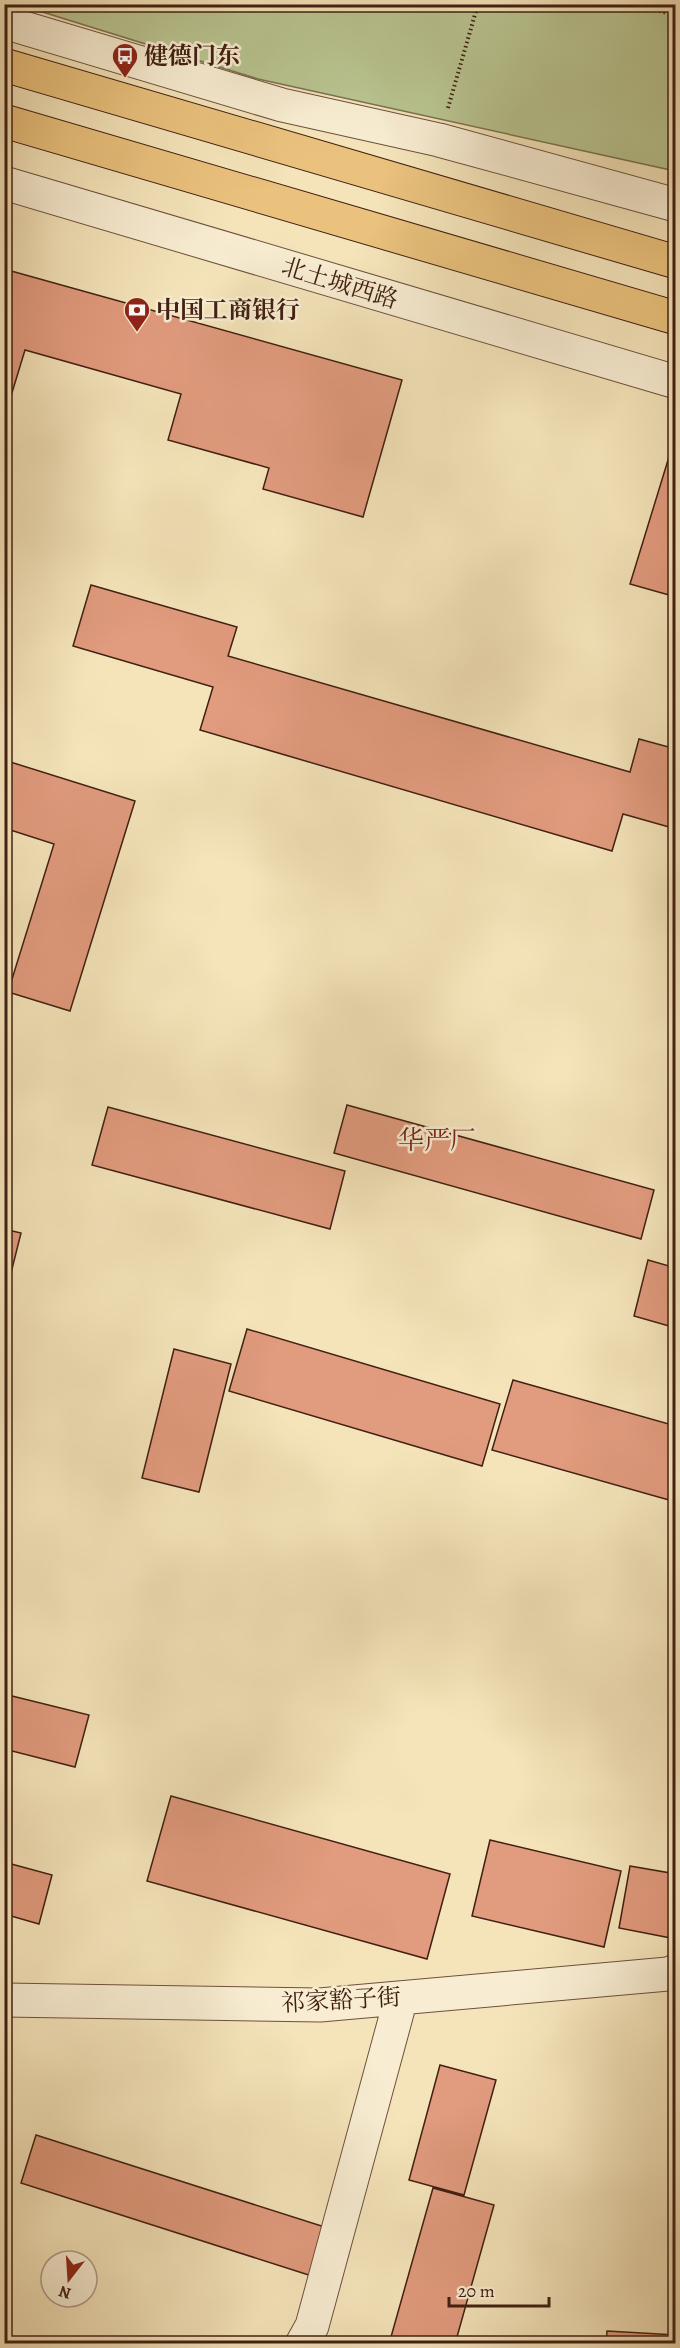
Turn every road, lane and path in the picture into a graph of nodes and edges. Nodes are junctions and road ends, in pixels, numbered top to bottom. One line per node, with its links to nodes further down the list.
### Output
1 (478, 4): 7 (path)
2 (638, 4): 3 (path)
3 (675, 16)
4 (4, 22): 7 (street)
5 (4, 65): 10 (main road)
6 (4, 121): 11 (main road)
7 (439, 140): 9 (street)
8 (4, 183): 12 (street, 北土城西路)
9 (675, 205)
10 (675, 262)
11 (675, 318)
12 (675, 382)
13 (675, 1971): 14 (street, 祁家豁子街)
14 (401, 1998): 15 (street, 祁家豁子街); 16 (street)
15 (4, 2000)
16 (302, 2343)

